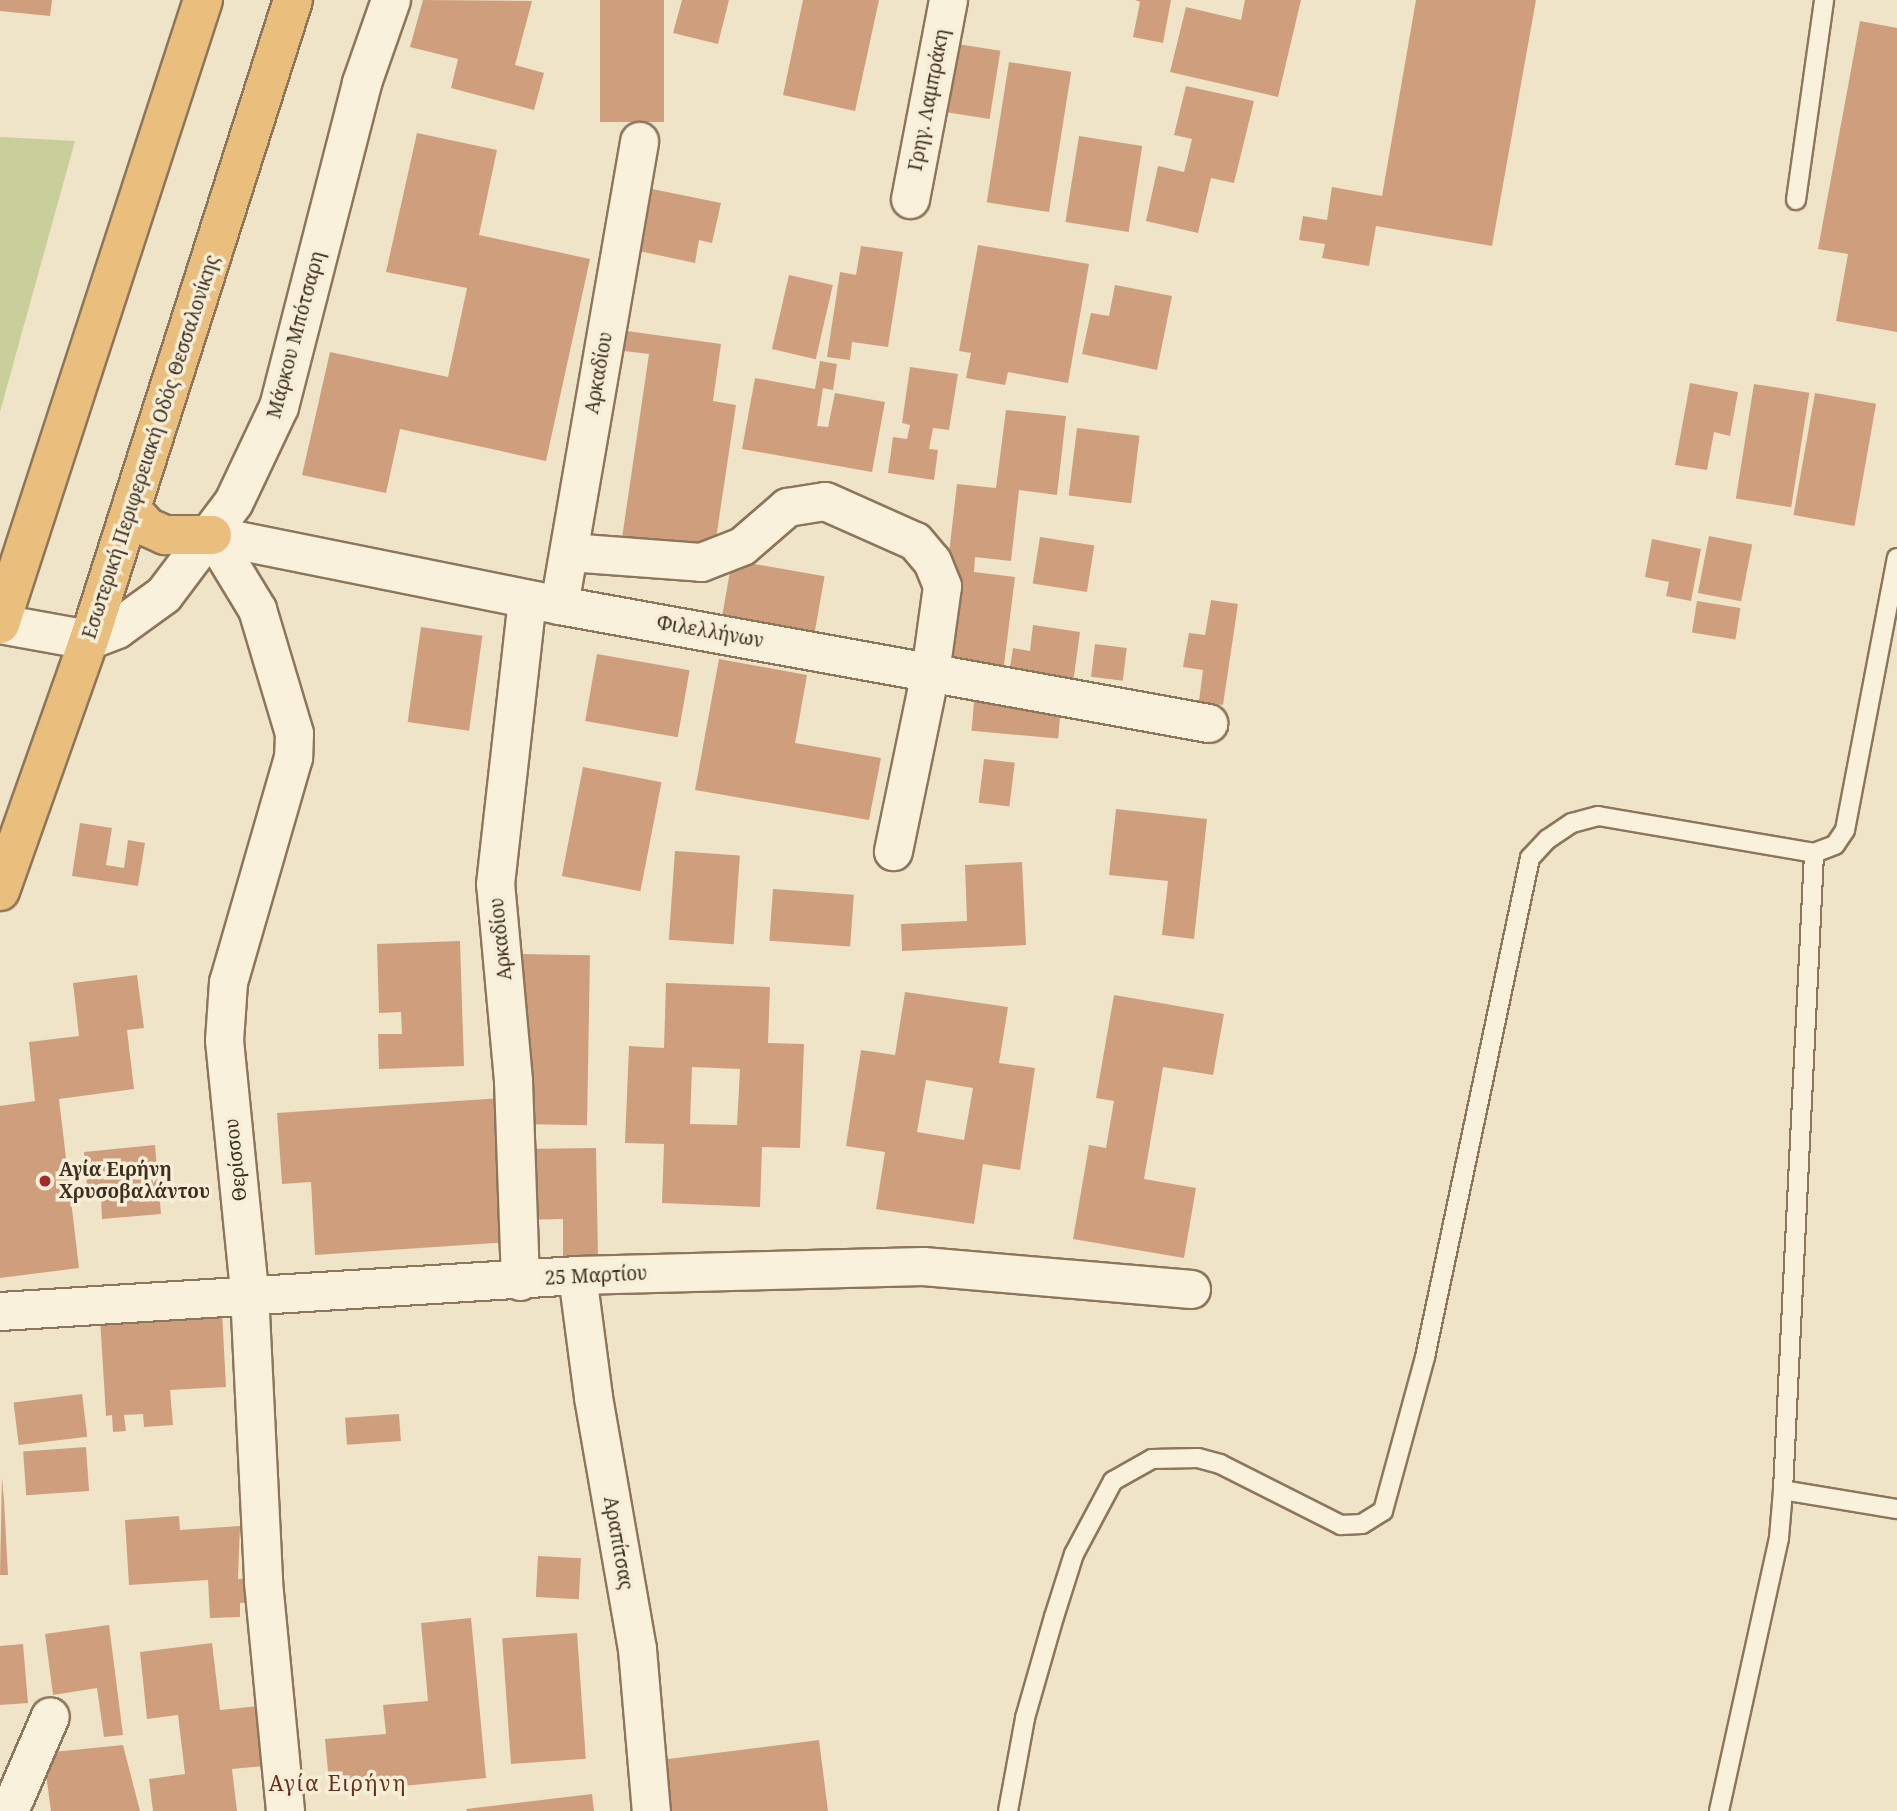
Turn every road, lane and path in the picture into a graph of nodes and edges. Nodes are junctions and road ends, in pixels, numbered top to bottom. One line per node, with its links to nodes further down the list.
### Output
1 (203, 0): 14 (highway)
2 (293, 0): 9 (highway, Εσωτερική Περιφερειακή Οδός Θεσσαλονίκης)
3 (391, 0): 10 (main road, Μάρκου Μπότσαρη)
4 (948, 0): 7 (street, Γρηγ. Λαμπράκη)
5 (1824, 0): 8 (lane)
6 (639, 141): 11 (street, Αρκαδίου)
7 (910, 199)
8 (1796, 200)
9 (131, 509): 10 (highway); 15 (highway, Εσωτερική Περιφερειακή Οδός Θεσσαλονίκης)
10 (212, 535): 13 (street, Φιλελλήνων); 15 (main road, Μάρκου Μπότσαρη); 24 (street, Θερίσσου)
11 (569, 552): 13 (street, Αρκαδίου); 16 (street)
12 (1897, 558): 19 (lane)
13 (543, 602): 16 (street, Φιλελλήνων); 22 (street, Αρκαδίου)
14 (0, 624): 15 (main road)
15 (89, 640): 20 (highway, Εσωτερική Περιφερειακή Οδός Θεσσαλονίκης)
16 (930, 672): 17 (street, Φιλελλήνων); 18 (street)
17 (1208, 723)
18 (893, 851)
19 (1814, 853): 26 (lane); 32 (lane)
20 (0, 891)
21 (578, 1275): 22 (street, 25 Μαρτίου); 23 (street, 25 Μαρτίου); 31 (street, Αραπίτσας)
22 (520, 1281): 24 (street, 25 Μαρτίου)
23 (1191, 1289)
24 (249, 1292): 25 (street, 25 Μαρτίου); 30 (street, Θερίσσου)
25 (0, 1311)
26 (1783, 1490): 27 (lane); 33 (lane)
27 (1897, 1509)
28 (50, 1716): 29 (street)
29 (9, 1811)
30 (285, 1811)
31 (651, 1811)
32 (1008, 1811)
33 (1719, 1811)

